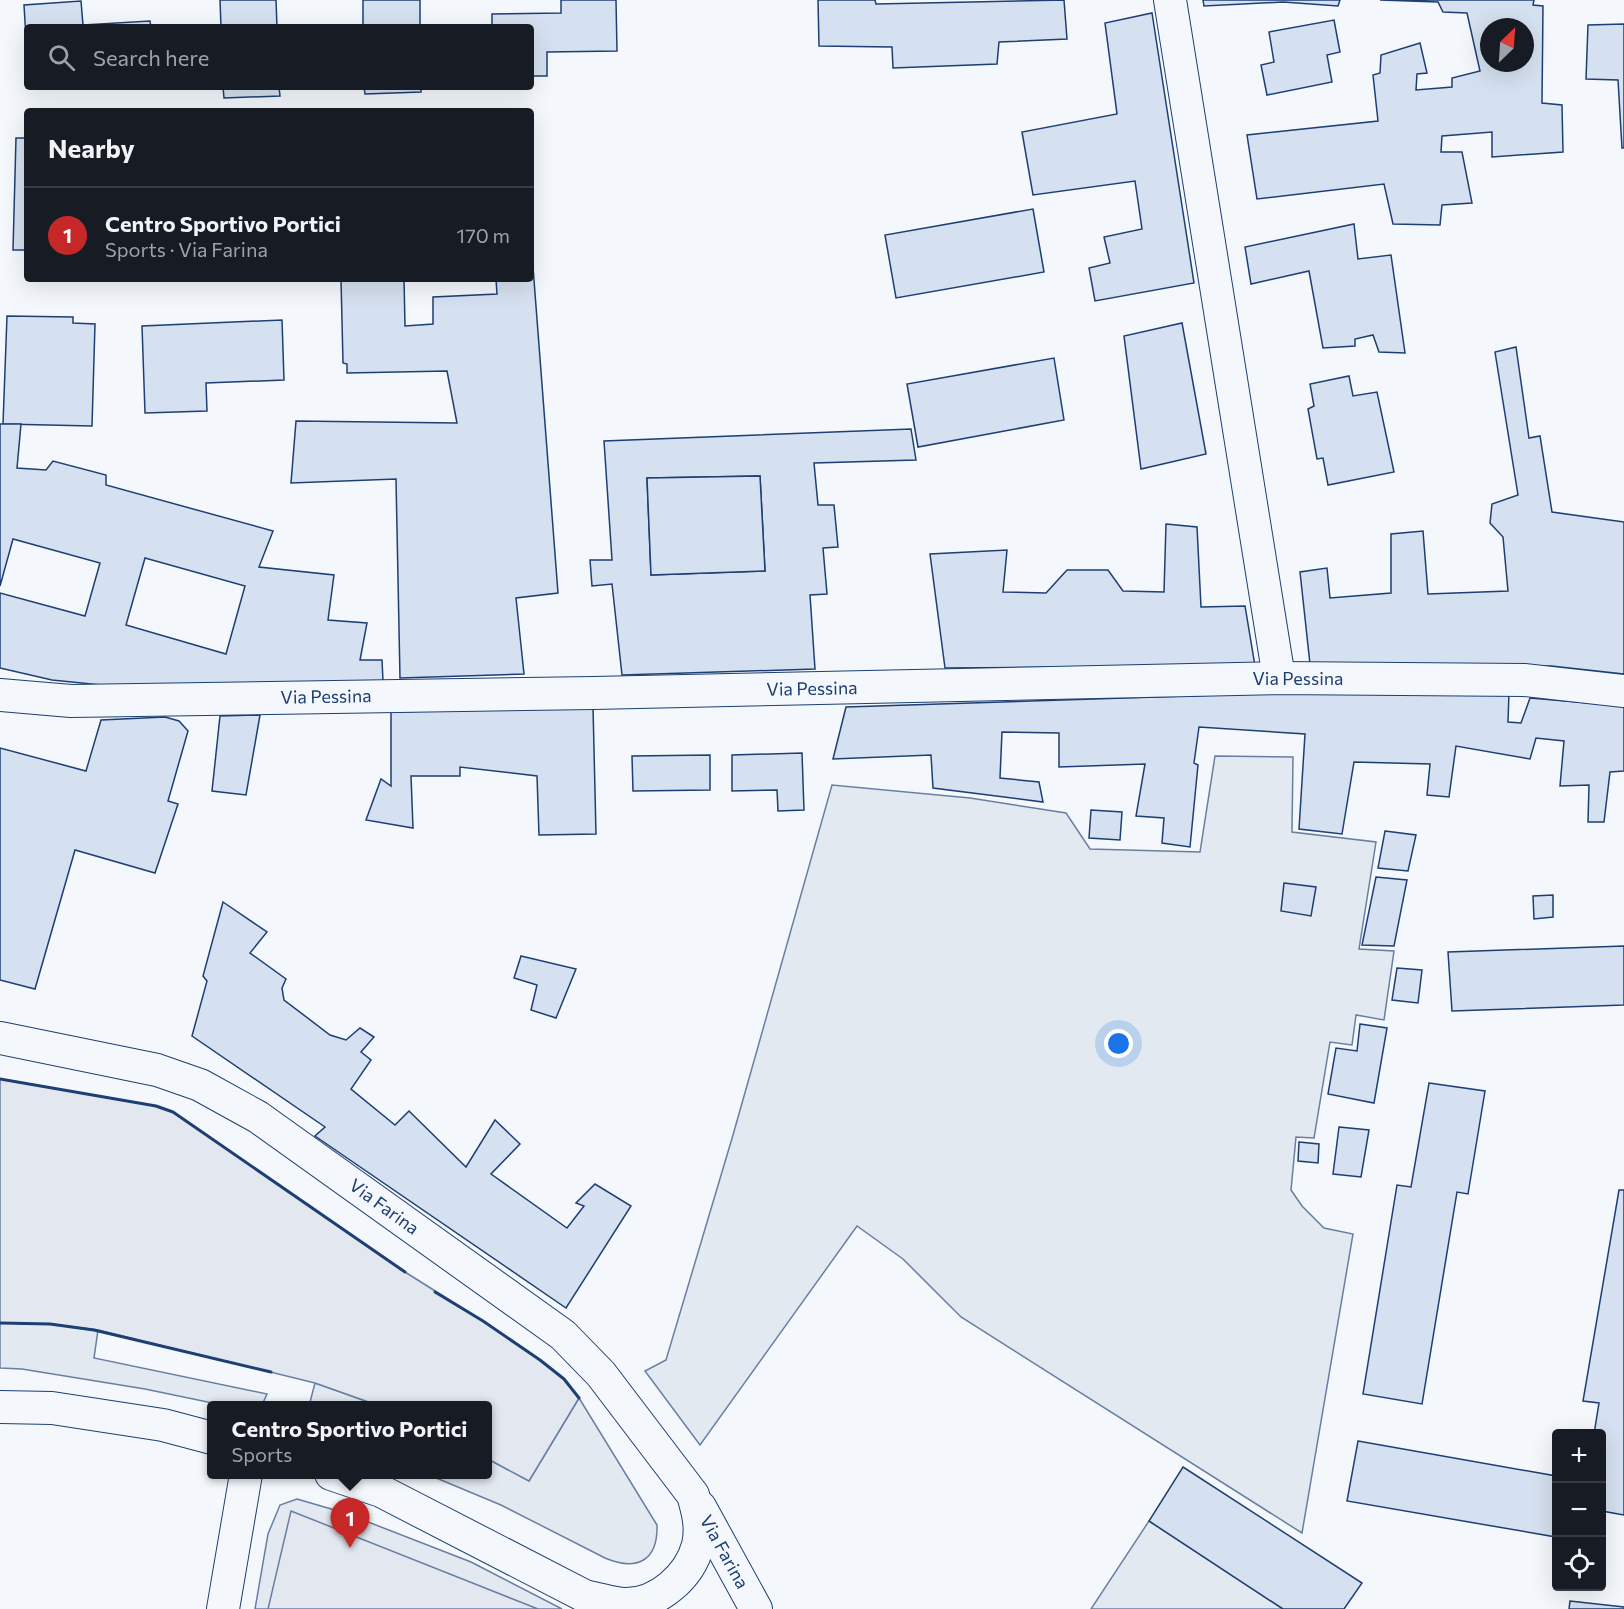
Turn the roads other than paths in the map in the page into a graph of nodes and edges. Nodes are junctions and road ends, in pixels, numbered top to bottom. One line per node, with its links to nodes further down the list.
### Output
1 (1170, 0): 2 (street)
2 (1279, 678): 3 (street, Via Pessina); 4 (street, Via Pessina)
3 (1624, 691)
4 (0, 695)
5 (0, 1038): 10 (street, Via Farina)
6 (0, 1407): 7 (street)
7 (207, 1437)
8 (245, 1479): 12 (street)
9 (346, 1479): 11 (street, Via Farina)
10 (693, 1495): 11 (street, Via Farina); 13 (street, Via Farina)
11 (599, 1603)
12 (223, 1609)
13 (756, 1609)

